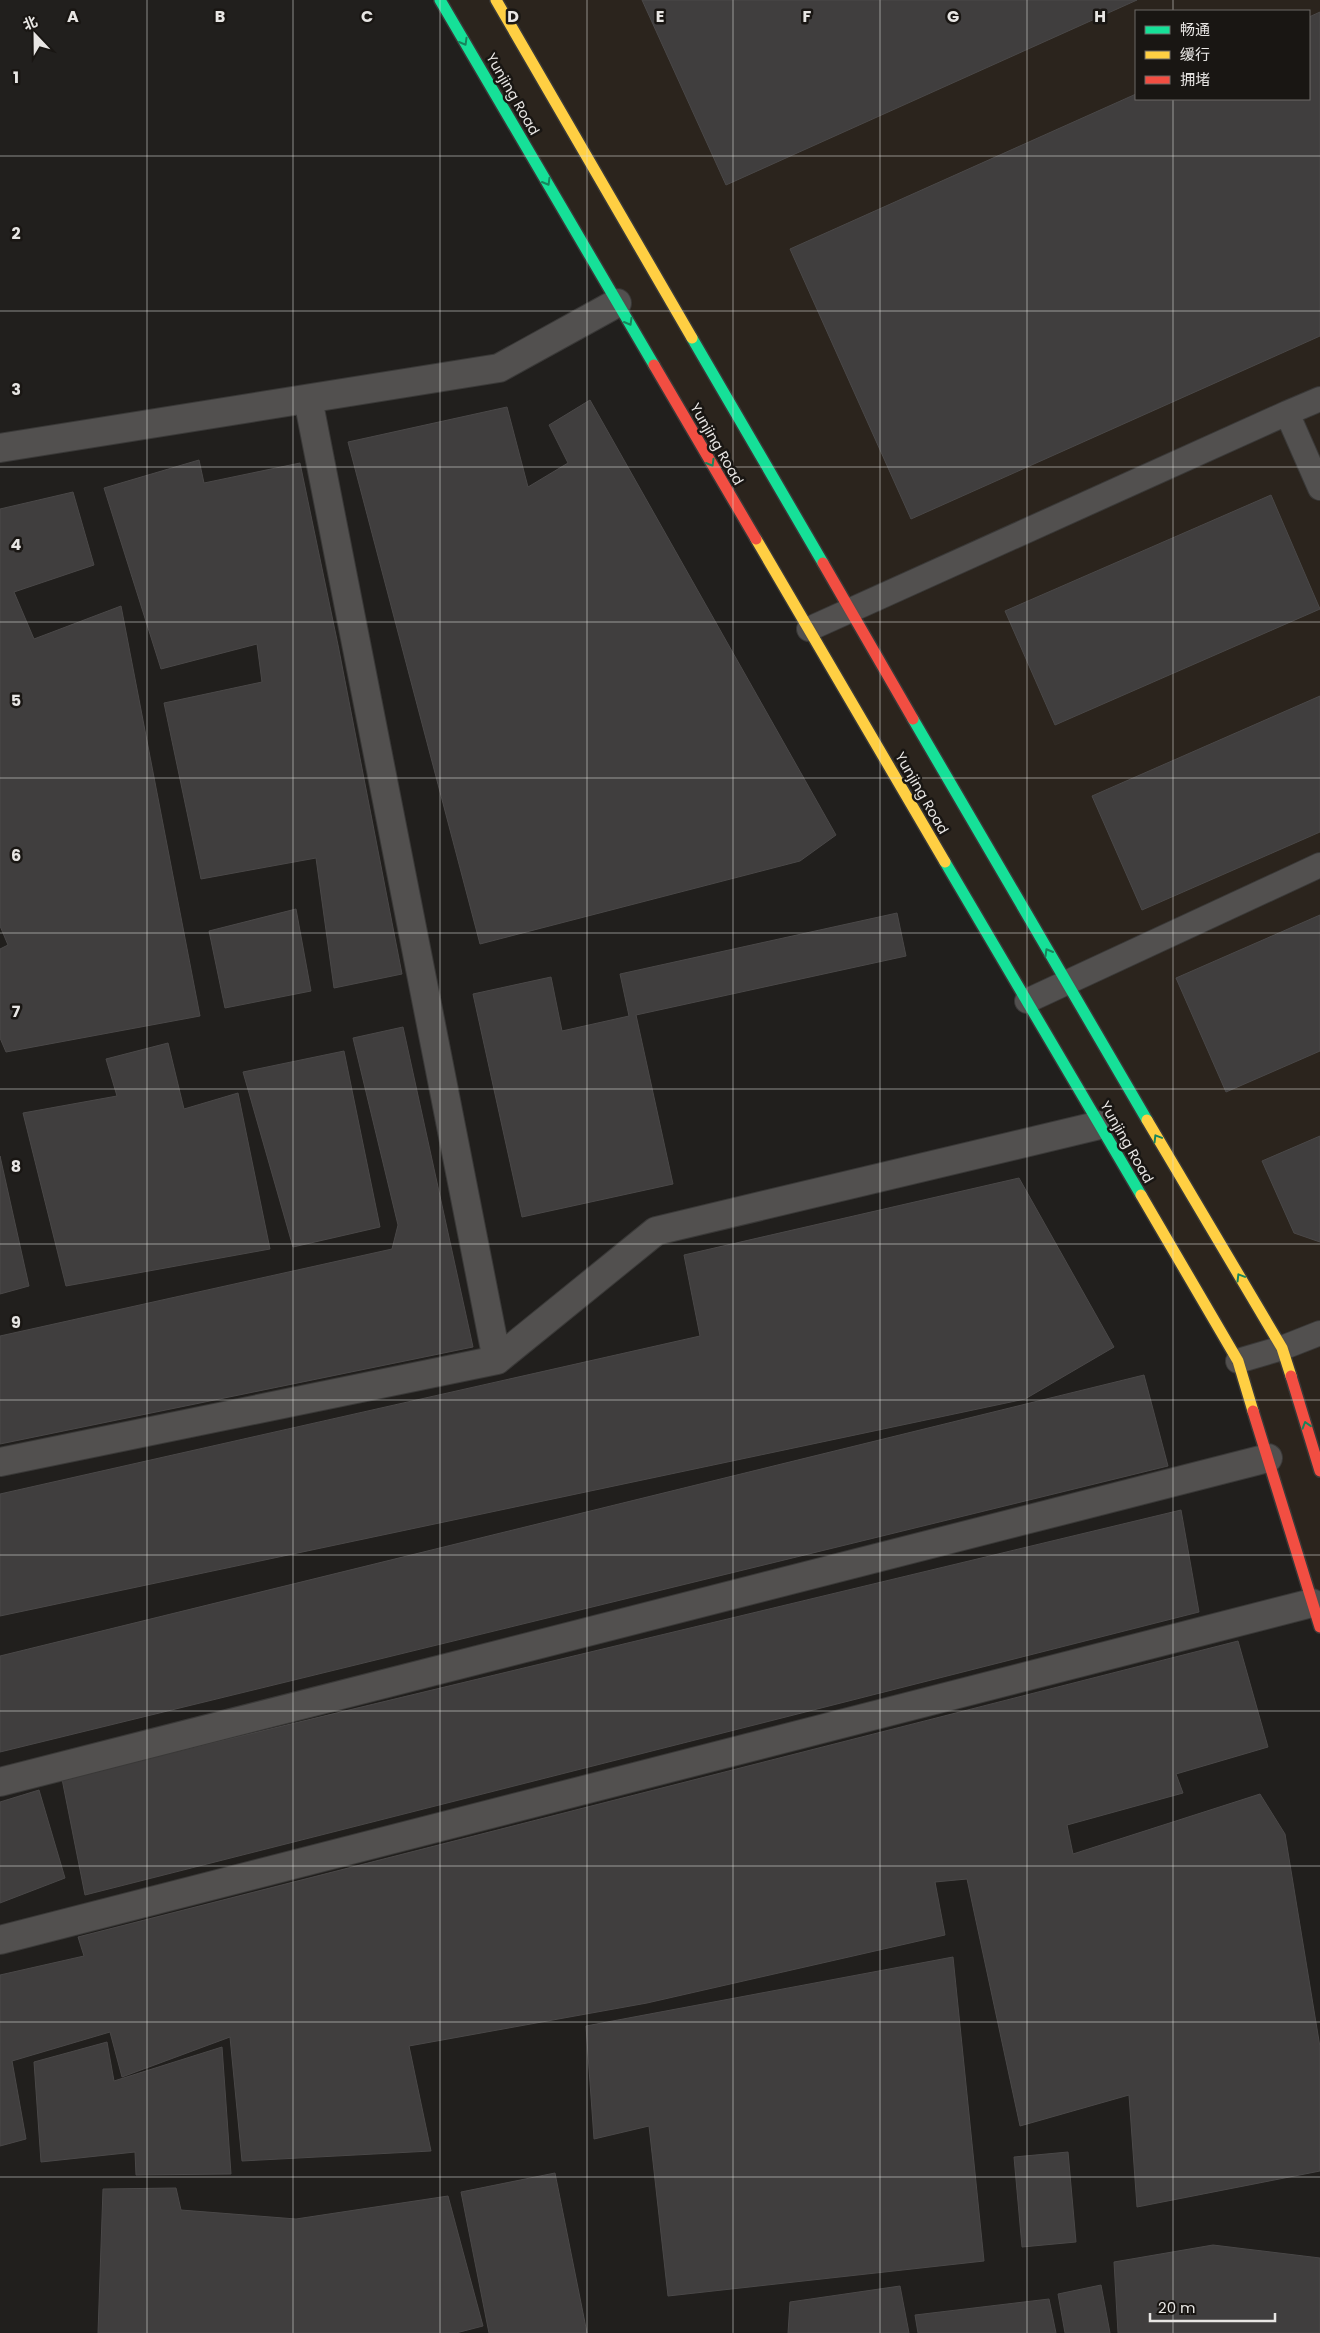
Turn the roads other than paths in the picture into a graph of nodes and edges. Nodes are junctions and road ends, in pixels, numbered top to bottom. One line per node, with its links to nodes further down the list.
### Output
1 (440, 0): 3 (street, Yunjing Road, one-way to 3)
2 (496, 0): 9 (street, Yunjing Road)
3 (617, 303): 4 (street); 10 (street, Yunjing Road, one-way to 10)
4 (308, 399): 7 (street); 17 (street)
5 (1320, 399): 6 (lane)
6 (1287, 413): 8 (lane); 9 (lane)
7 (0, 448)
8 (1320, 488)
9 (850, 610): 10 (lane); 12 (street, Yunjing Road, one-way to 9)
10 (808, 629): 13 (street, Yunjing Road)
11 (1320, 866): 12 (lane)
12 (1066, 983): 13 (lane); 16 (street, Yunjing Road, one-way to 12)
13 (1027, 1001): 14 (street, Yunjing Road)
14 (1100, 1125): 17 (street); 18 (street, Yunjing Road)
15 (1320, 1333): 16 (lane)
16 (1282, 1348): 18 (lane); 21 (street, Yunjing Road, one-way to 16)
17 (497, 1360): 20 (street)
18 (1238, 1361): 19 (street, Yunjing Road)
19 (1268, 1458): 22 (street, Yunjing Road); 23 (street)
20 (0, 1462)
21 (1320, 1471)
22 (1316, 1615): 24 (street)
23 (0, 1782)
24 (0, 1940)

